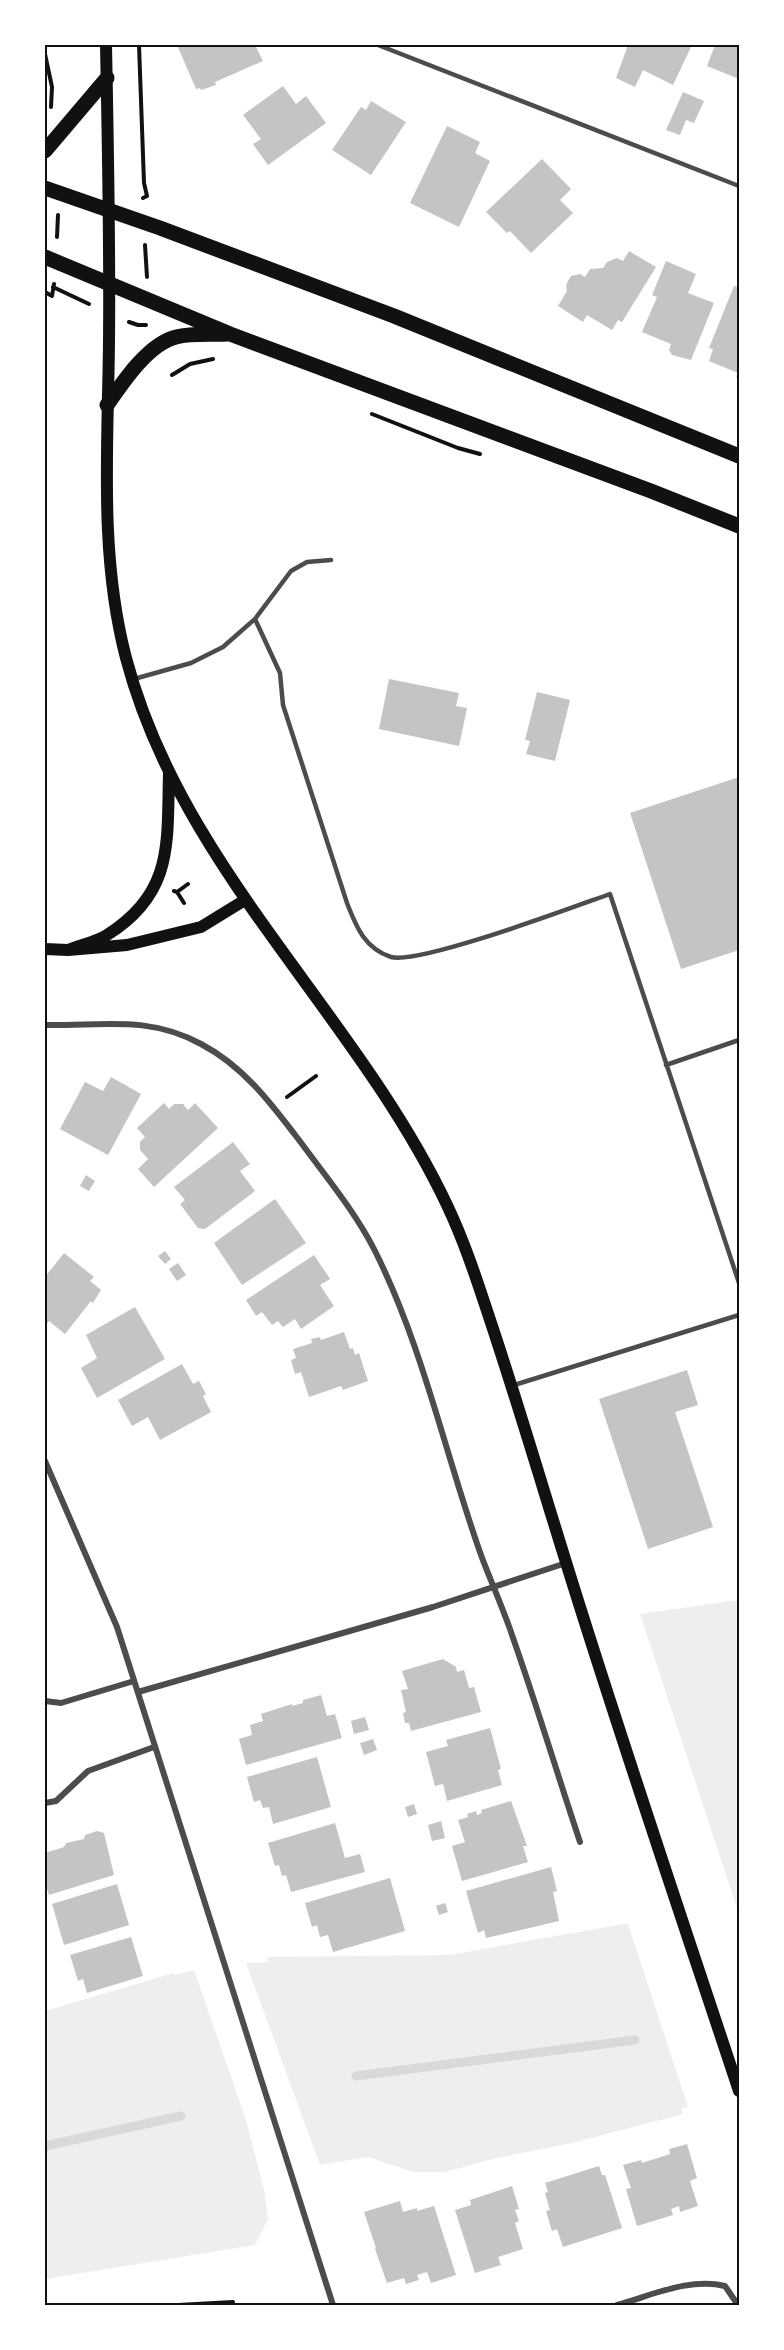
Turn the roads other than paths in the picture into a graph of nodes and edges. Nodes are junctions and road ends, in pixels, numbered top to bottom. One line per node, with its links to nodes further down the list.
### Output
1 (106, 45): 3 (main road)
2 (378, 45): 5 (lane)
3 (107, 78): 4 (main road); 7 (main road)
4 (45, 151)
5 (739, 186)
6 (52, 191): 7 (main road)
7 (108, 210): 9 (main road); 12 (main road)
8 (50, 259): 9 (main road)
9 (109, 284): 10 (main road); 11 (main road)
10 (230, 334): 11 (main road); 13 (main road)
11 (107, 405): 16 (main road)
12 (739, 456)
13 (739, 526)
14 (331, 560): 15 (lane)
15 (255, 619): 16 (lane); 23 (lane)
16 (132, 680): 17 (main road)
17 (170, 772): 18 (main road); 20 (main road)
18 (245, 900): 20 (main road); 26 (main road)
19 (45, 949): 20 (main road)
20 (68, 950)
21 (45, 1025): 29 (street)
22 (739, 1040): 23 (lane)
23 (666, 1065): 24 (lane)
24 (739, 1283)
25 (739, 1315): 26 (lane)
26 (511, 1386): 28 (main road)
27 (45, 1461): 30 (street)
28 (566, 1563): 29 (street); 36 (main road)
29 (493, 1586): 31 (street); 35 (street)
30 (134, 1681): 31 (street); 32 (street)
31 (138, 1692): 33 (street)
32 (45, 1701)
33 (154, 1747): 34 (street); 37 (street)
34 (45, 1803)
35 (580, 1842)
36 (739, 2091)
37 (333, 2305)
38 (617, 2305): 39 (street)
39 (738, 2305)

